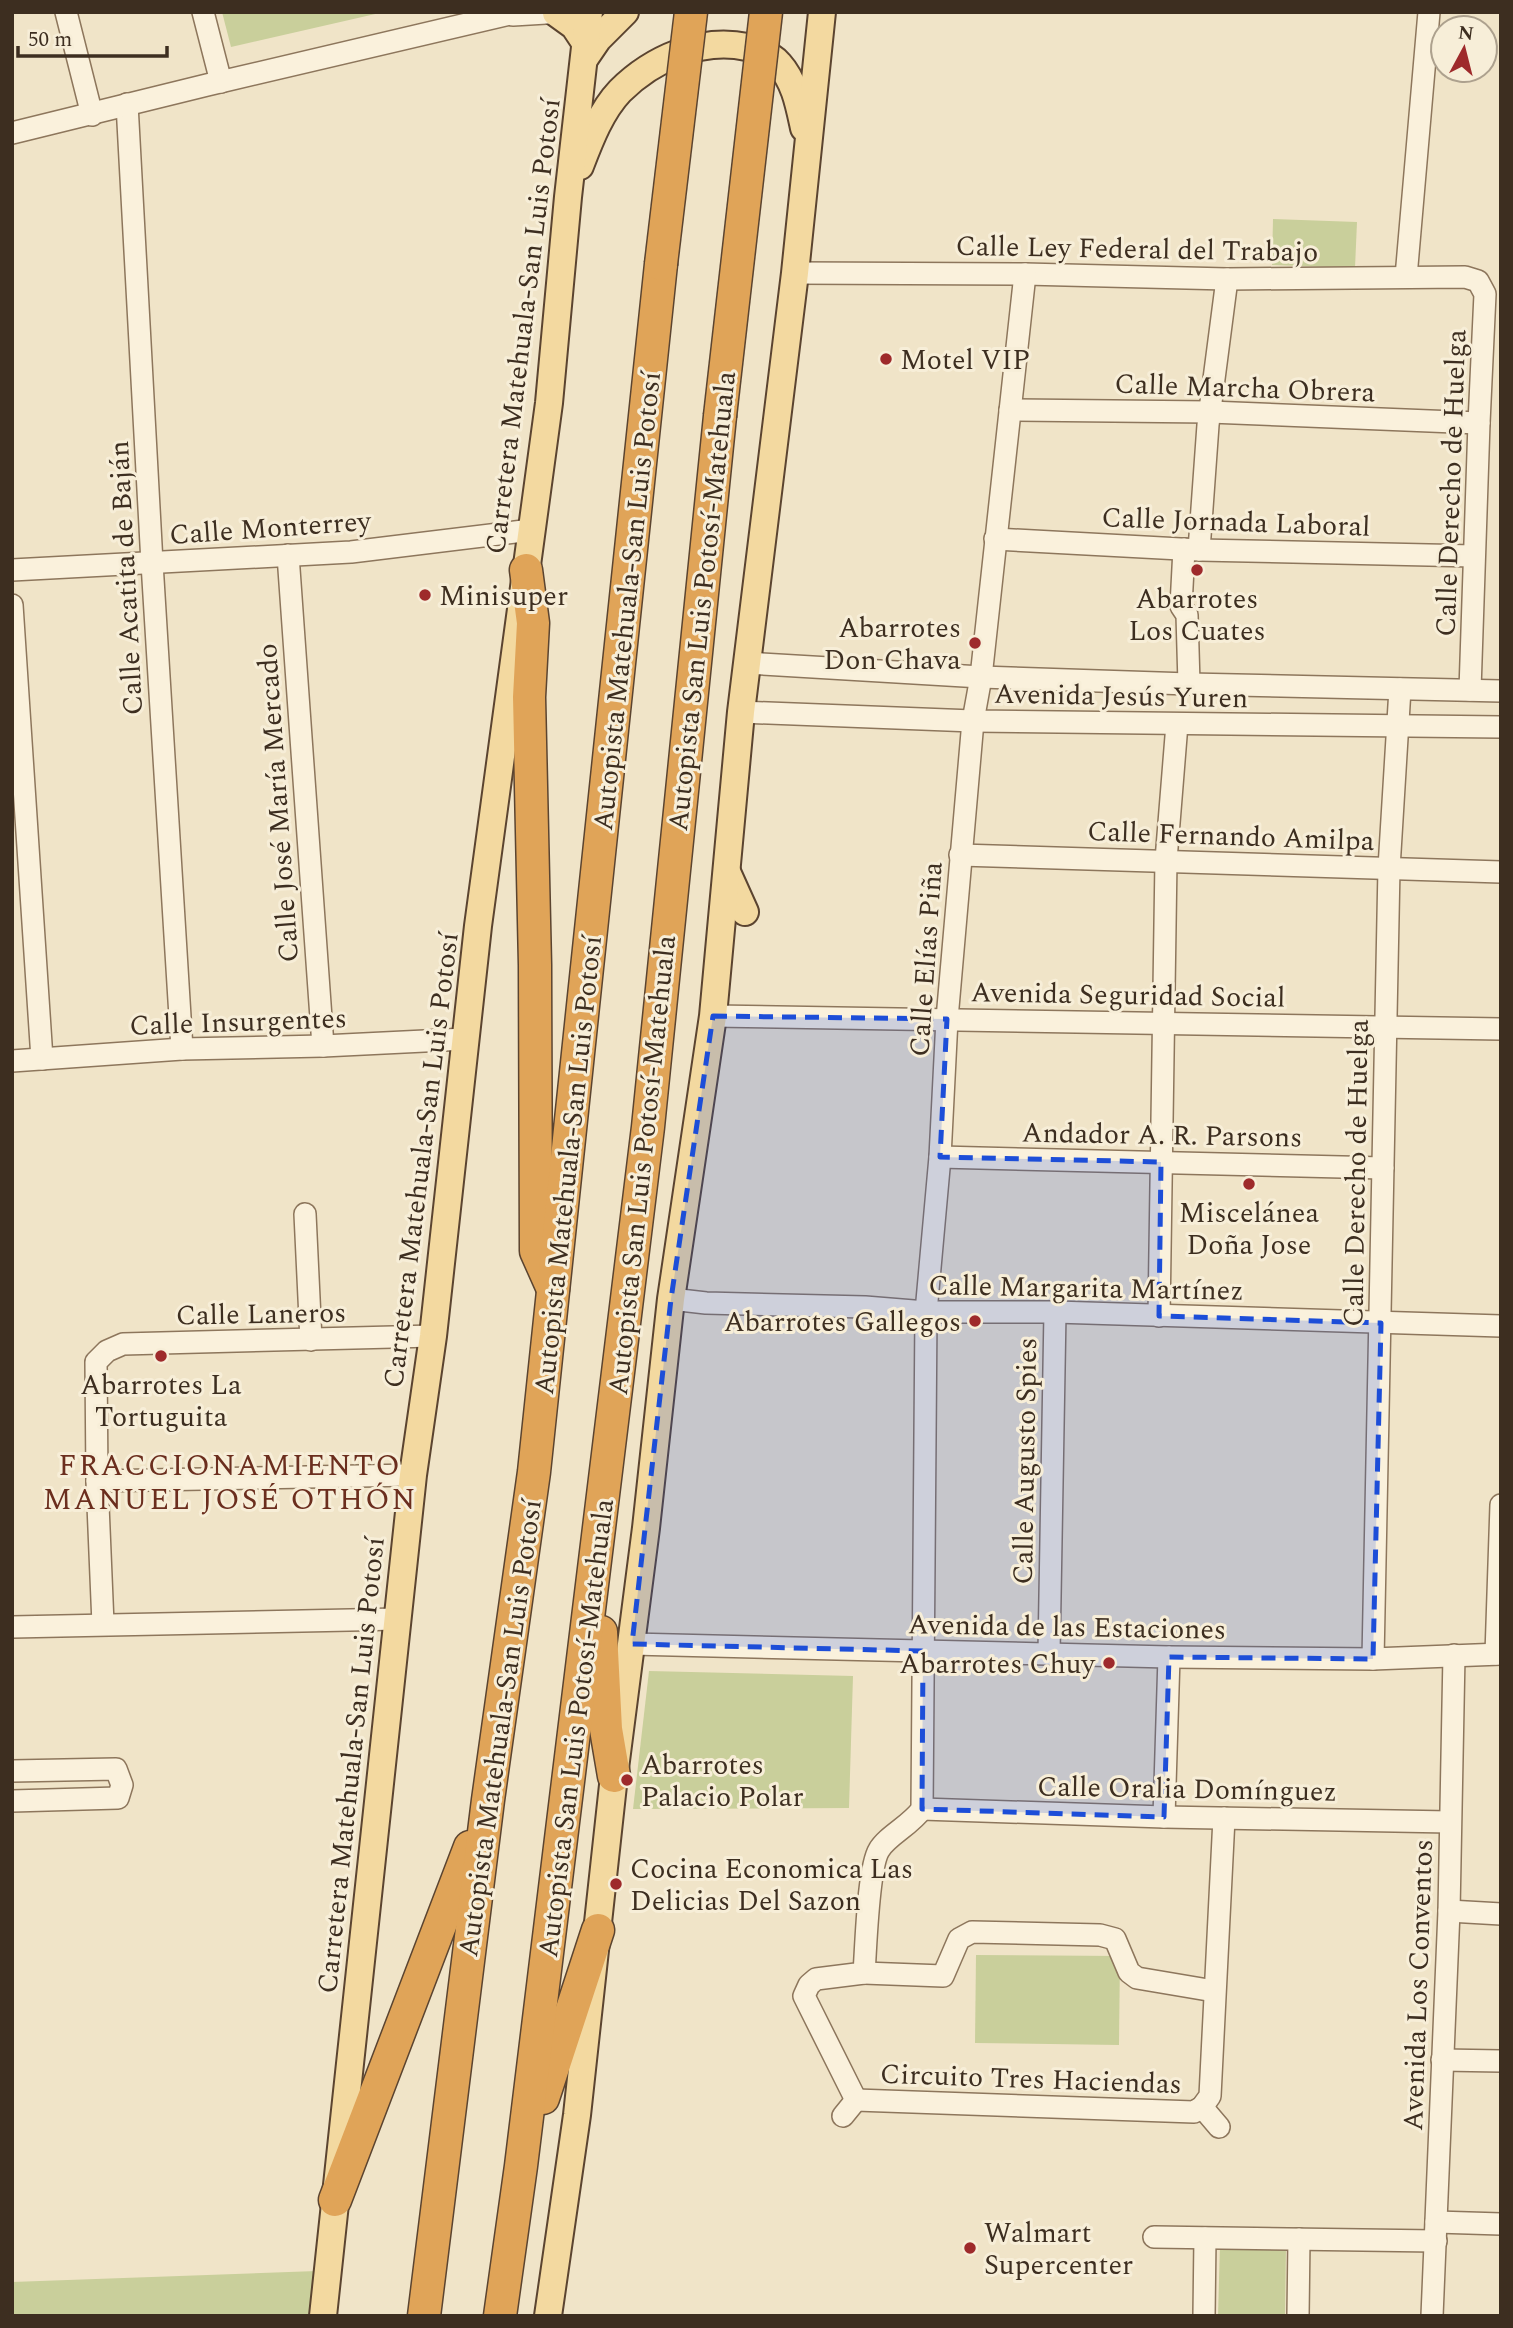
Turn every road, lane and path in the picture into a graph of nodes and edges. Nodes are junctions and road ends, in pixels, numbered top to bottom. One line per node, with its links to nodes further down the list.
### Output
1 (66, 12): 14 (street)
2 (203, 12): 12 (street)
3 (590, 12): 11 (main road, Carretera Matehuala-San Luis Potosí)
4 (625, 12): 11 (main road)
5 (691, 12): 66 (highway, Autopista Matehuala-San Luis Potosí, bridge)
6 (766, 12): 78 (highway, Autopista San Luis Potosí-Matehuala, bridge)
7 (822, 12): 16 (main road)
8 (1429, 12): 20 (street)
9 (516, 13): 10 (street); 12 (street)
10 (559, 13): 11 (main road)
11 (586, 51): 17 (main road, Carretera Matehuala-San Luis Potosí)
12 (221, 82): 13 (street)
13 (127, 104): 14 (street); 31 (street, Calle Acatita de Baján)
14 (92, 115): 15 (street)
15 (12, 133)
16 (809, 146): 17 (main road); 18 (main road)
17 (568, 197): 26 (main road, Carretera Matehuala-San Luis Potosí)
18 (795, 273): 19 (street, Calle Ley Federal del Trabajo); 35 (main road)
19 (1026, 274): 21 (street, Calle Ley Federal del Trabajo); 23 (street, Calle Elías Piña)
20 (1406, 277): 21 (street, Calle Ley Federal del Trabajo); 22 (street, Calle Ley Federal del Trabajo)
21 (1227, 279): 24 (street)
22 (1478, 281): 25 (street, Calle Derecho de Huelga)
23 (1010, 410): 24 (street, Calle Marcha Obrera); 27 (street, Calle Elías Piña)
24 (1210, 412): 25 (street, Calle Marcha Obrera); 28 (street)
25 (1479, 423): 30 (street, Calle Derecho de Huelga)
26 (531, 530): 29 (street, Calle Monterrey); 33 (main road, Carretera Matehuala-San Luis Potosí)
27 (995, 539): 28 (street, Calle Jornada Laboral); 36 (street, Calle Elías Piña)
28 (1191, 549): 30 (street, Calle Jornada Laboral); 37 (street)
29 (288, 555): 31 (street, Calle Monterrey); 58 (street, Calle José María Mercado)
30 (1474, 556): 39 (street, Calle Derecho de Huelga)
31 (152, 564): 32 (street, Calle Monterrey); 59 (street, Calle Acatita de Baján)
32 (12, 570)
33 (526, 570): 57 (main road, Carretera Matehuala-San Luis Potosí); 66 (highway)
34 (12, 605): 60 (street)
35 (747, 663): 36 (street, Avenida Jesús Yuren); 41 (main road)
36 (981, 677): 37 (street, Avenida Jesús Yuren); 42 (street, Calle Elías Piña)
37 (1189, 684): 38 (street, Avenida Jesús Yuren)
38 (1400, 688): 39 (street, Avenida Jesús Yuren); 44 (street, Calle Derecho de Huelga)
39 (1470, 690): 40 (street, Avenida Jesús Yuren)
40 (1501, 691)
41 (741, 712): 42 (street, Avenida Jesús Yuren); 49 (main road)
42 (973, 721): 43 (street, Avenida Jesús Yuren); 46 (street, Calle Elías Piña)
43 (1177, 724): 44 (street, Avenida Jesús Yuren); 47 (street)
44 (1397, 727): 45 (street, Avenida Jesús Yuren); 48 (street, Calle Derecho de Huelga)
45 (1501, 727)
46 (960, 855): 47 (street, Calle Fernando Amilpa); 53 (street, Calle Elías Piña)
47 (1166, 860): 48 (street, Calle Fernando Amilpa); 54 (street)
48 (1389, 868): 50 (street, Calle Fernando Amilpa); 55 (street, Calle Derecho de Huelga)
49 (726, 870): 51 (main road); 52 (main road)
50 (1501, 872)
51 (745, 912)
52 (713, 1016): 53 (street, Avenida Seguridad Social); 67 (main road)
53 (947, 1019): 54 (street, Avenida Seguridad Social); 62 (street, Calle Elías Piña)
54 (1165, 1023): 55 (street, Avenida Seguridad Social); 63 (street)
55 (1386, 1025): 56 (street, Avenida Seguridad Social); 64 (street, Calle Derecho de Huelga)
56 (1501, 1029)
57 (465, 1039): 58 (street, Calle Insurgentes); 73 (main road, Carretera Matehuala-San Luis Potosí)
58 (323, 1046): 59 (street, Calle Insurgentes)
59 (182, 1049): 60 (street, Calle Insurgentes)
60 (42, 1059): 61 (street, Calle Insurgentes)
61 (12, 1061)
62 (940, 1157): 63 (street, Andador A. R. Parsons); 68 (street, Calle Elías Piña)
63 (1161, 1162): 64 (street, Andador A. R. Parsons); 70 (street)
64 (1383, 1168): 71 (street, Calle Derecho de Huelga)
65 (305, 1214): 74 (street)
66 (554, 1291): 91 (highway, Autopista Matehuala-San Luis Potosí)
67 (671, 1299): 68 (street, Calle Margarita Martínez); 82 (main road)
68 (926, 1312): 69 (street, Calle Margarita Martínez); 83 (street, Calle Elías Piña)
69 (1055, 1312): 70 (street, Calle Margarita Martínez); 84 (street, Calle Augusto Spies)
70 (1159, 1316): 71 (street, Calle Margarita Martínez)
71 (1381, 1323): 72 (street, Calle Margarita Martínez); 88 (street, Calle Derecho de Huelga)
72 (1501, 1326)
73 (433, 1336): 74 (street, Calle Laneros); 75 (main road, Carretera Matehuala-San Luis Potosí)
74 (312, 1340): 76 (street, Calle Laneros)
75 (414, 1475): 76 (street); 79 (main road, Carretera Matehuala-San Luis Potosí)
76 (97, 1481): 80 (street)
77 (1501, 1504): 85 (street)
78 (597, 1546): 90 (highway); 106 (highway, Autopista San Luis Potosí-Matehuala)
79 (398, 1619): 80 (street); 107 (main road, Carretera Matehuala-San Luis Potosí)
80 (103, 1624): 81 (street)
81 (12, 1627)
82 (632, 1644): 83 (street, Avenida de las Estaciones); 90 (main road)
83 (923, 1651): 84 (street, Avenida de las Estaciones); 93 (street)
84 (1049, 1653): 87 (street, Avenida de las Estaciones)
85 (1498, 1654): 86 (street, Avenida de las Estaciones)
86 (1454, 1655): 88 (street, Avenida de las Estaciones); 96 (street, Avenida Los Conventos)
87 (1169, 1657): 88 (street, Avenida de las Estaciones); 94 (street)
88 (1373, 1659)
89 (12, 1772): 92 (street)
90 (614, 1776): 99 (main road)
91 (488, 1800): 107 (highway); 114 (highway, Autopista Matehuala-San Luis Potosí)
92 (12, 1801)
93 (922, 1809): 94 (street, Calle Oralia Domínguez); 100 (street)
94 (1164, 1817): 95 (street, Calle Oralia Domínguez)
95 (1224, 1818): 96 (street, Calle Oralia Domínguez); 101 (street, Circuito Tres Haciendas)
96 (1450, 1822): 97 (street, Avenida Los Conventos)
97 (1449, 1912): 98 (street); 102 (street, Avenida Los Conventos)
98 (1501, 1914)
99 (598, 1930): 106 (highway); 116 (main road)
100 (864, 1973): 101 (street); 104 (street, Circuito Tres Haciendas)
101 (1214, 1991): 104 (street, Circuito Tres Haciendas)
102 (1443, 2060): 103 (street); 109 (street, Avenida Los Conventos)
103 (1501, 2061)
104 (1202, 2107): 105 (street, Circuito Tres Haciendas)
105 (1219, 2127)
106 (521, 2166): 115 (highway, Autopista San Luis Potosí-Matehuala)
107 (335, 2200): 113 (main road, Carretera Matehuala-San Luis Potosí)
108 (1501, 2224): 109 (street)
109 (1436, 2232): 112 (street); 119 (street, Avenida Los Conventos)
110 (1154, 2237): 111 (street)
111 (1205, 2238): 112 (street); 117 (street)
112 (1299, 2239): 118 (street)
113 (323, 2316)
114 (424, 2316)
115 (500, 2316)
116 (548, 2316)
117 (1204, 2316)
118 (1298, 2316)
119 (1432, 2316)

